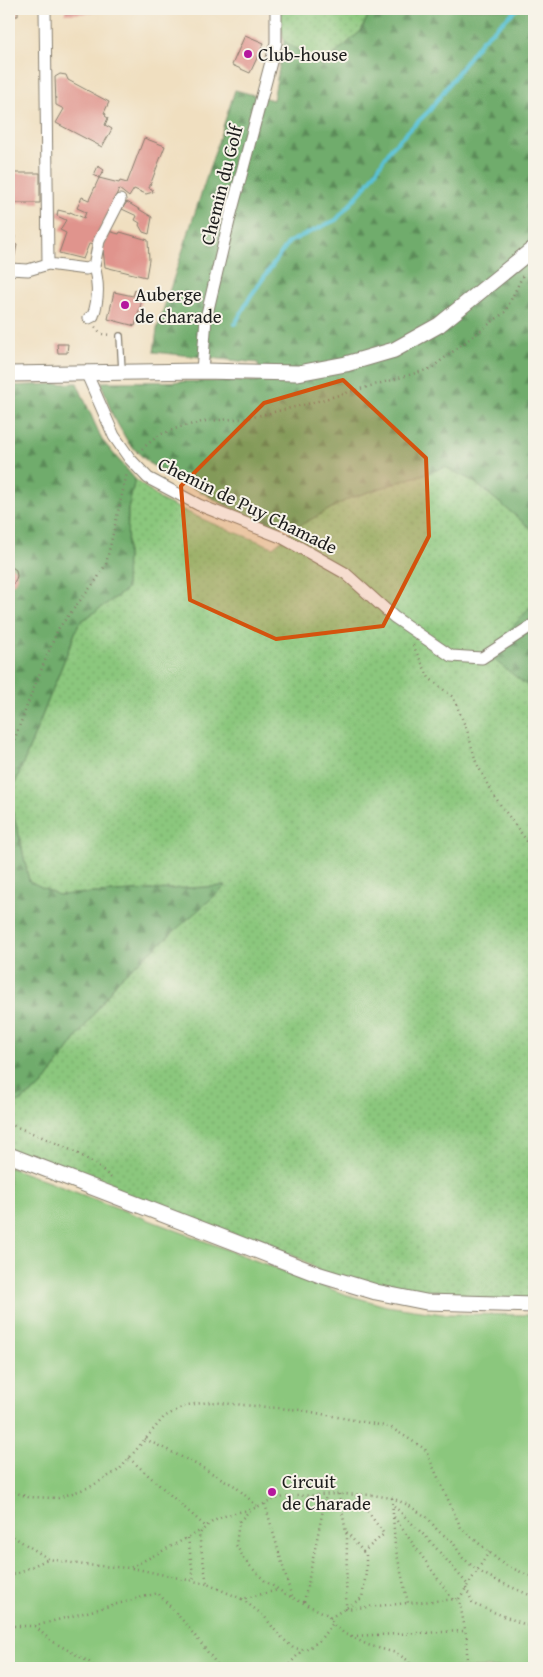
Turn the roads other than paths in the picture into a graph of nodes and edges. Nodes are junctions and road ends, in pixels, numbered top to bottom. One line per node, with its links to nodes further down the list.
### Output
1 (46, 9): 5 (street)
2 (276, 9): 10 (street, Chemin du Golf)
3 (120, 200): 6 (street)
4 (534, 248): 10 (street)
5 (48, 264): 6 (street); 7 (street)
6 (94, 266): 8 (street)
7 (9, 269)
8 (89, 318)
9 (120, 336): 12 (lane)
10 (202, 371): 12 (street)
11 (86, 372): 12 (street); 13 (street); 14 (street, Chemin de Puy Chamade)
12 (123, 372)
13 (9, 374)
14 (534, 624)
15 (9, 1155): 16 (street)
16 (534, 1305)

